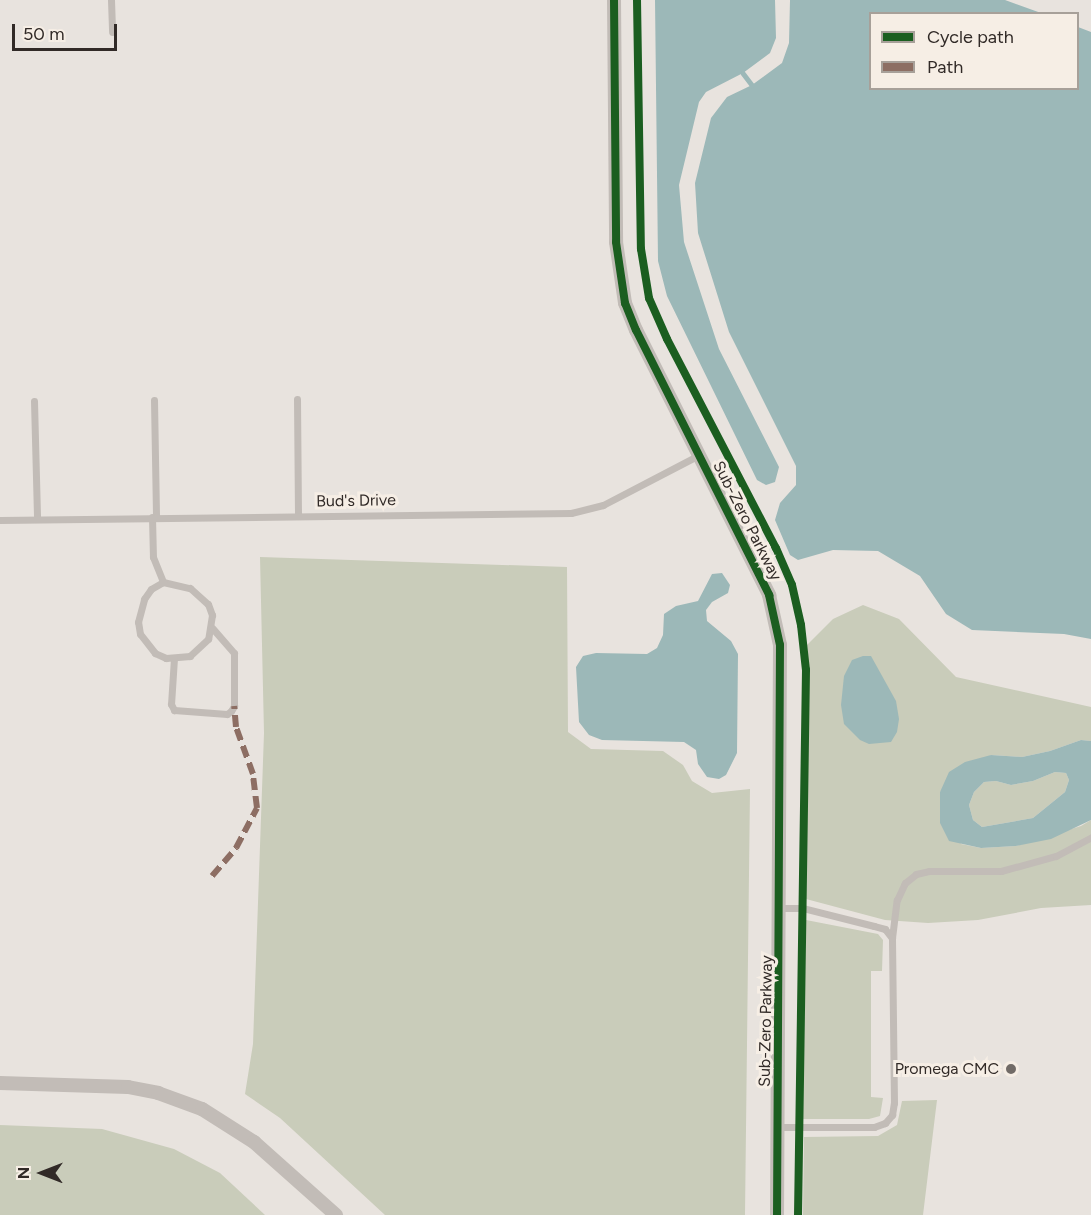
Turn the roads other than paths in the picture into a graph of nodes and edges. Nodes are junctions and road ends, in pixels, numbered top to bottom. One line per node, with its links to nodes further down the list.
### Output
1 (111, 0): 3 (lane)
2 (614, 0): 7 (street, Sub-Zero Parkway)
3 (112, 32)
4 (297, 399): 8 (lane)
5 (154, 400): 9 (lane)
6 (34, 401): 10 (lane)
7 (699, 455): 8 (lane, Bud's Drive); 16 (street, Sub-Zero Parkway)
8 (298, 515): 9 (lane, Bud's Drive)
9 (154, 517): 10 (lane, Bud's Drive); 12 (lane)
10 (36, 519): 11 (lane, Bud's Drive)
11 (0, 520)
12 (163, 582): 13 (lane); 14 (lane)
13 (212, 628): 14 (lane); 14 (lane)
14 (174, 658)
15 (1091, 837): 17 (lane)
16 (780, 908): 17 (lane); 19 (street, Sub-Zero Parkway)
17 (892, 938): 19 (lane)
18 (0, 1083): 20 (street)
19 (778, 1127): 21 (street, Sub-Zero Parkway)
20 (336, 1215)
21 (777, 1215)

